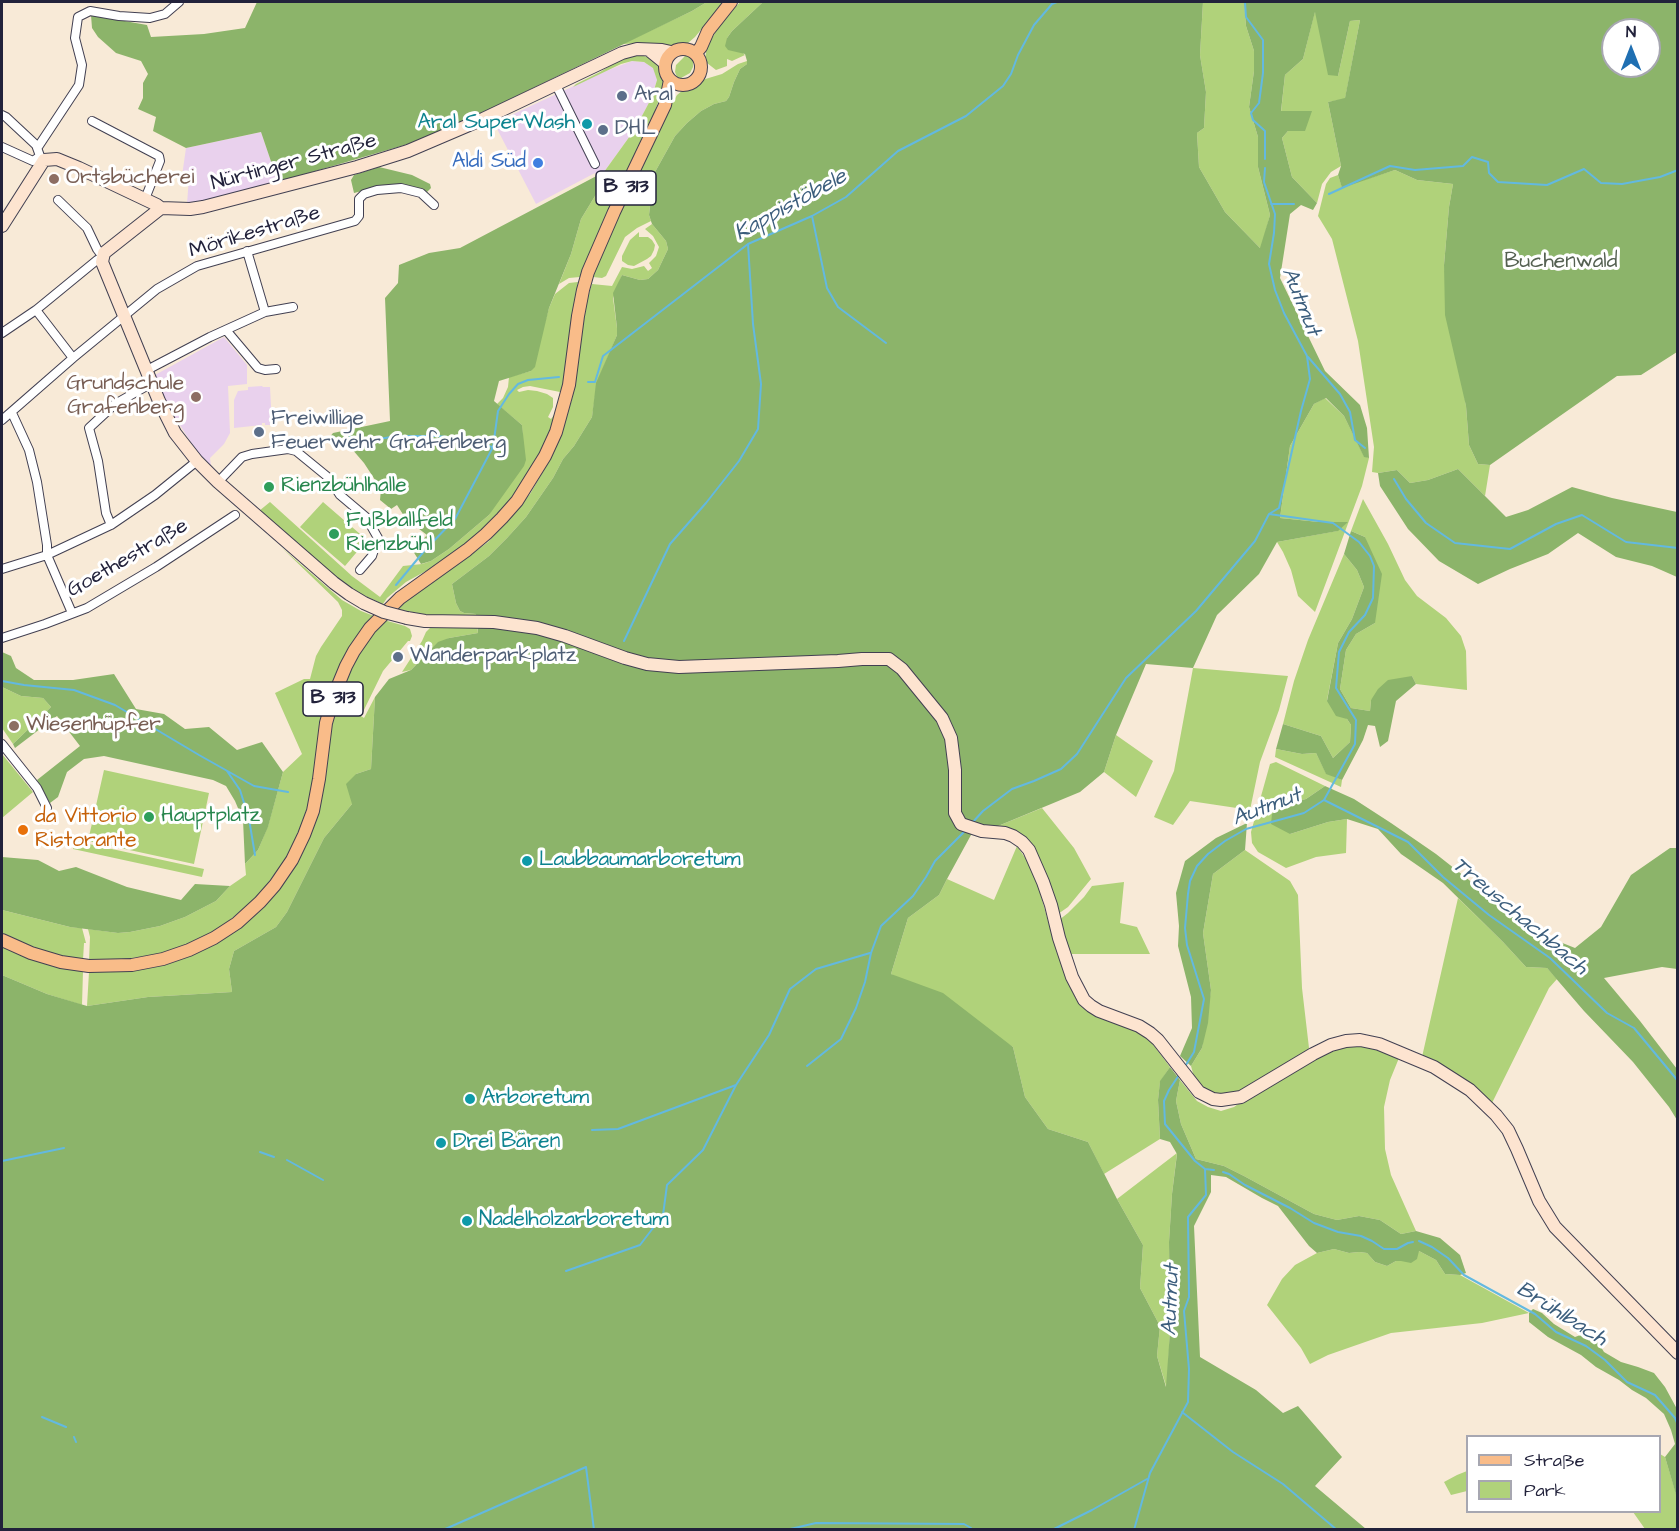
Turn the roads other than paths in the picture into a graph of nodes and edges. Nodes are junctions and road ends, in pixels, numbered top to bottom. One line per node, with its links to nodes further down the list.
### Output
1 (179, 2): 12 (street)
2 (731, 2): 3 (main road)
3 (692, 51): 4 (main road); 7 (main road)
4 (668, 58): 5 (main road); 6 (street, Nürtinger Straße)
5 (670, 80): 7 (main road); 8 (main road, B 313)
6 (556, 85): 14 (street); 18 (street, Nürtinger Straße)
7 (683, 85): 8 (main road, B 313)
8 (665, 105): 45 (main road, B 313)
9 (2, 115): 12 (street)
10 (92, 121): 15 (street)
11 (2, 147): 13 (street)
12 (38, 147): 13 (street)
13 (42, 158): 15 (street, Nürtinger Straße); 19 (street)
14 (595, 164)
15 (145, 199): 18 (street, Nürtinger Straße)
16 (58, 200): 21 (street)
17 (434, 205): 20 (street, Mörikestraße)
18 (161, 208): 21 (street)
19 (2, 226)
20 (247, 251): 24 (street); 25 (street, Mörikestraße)
21 (102, 257): 23 (street); 25 (street)
22 (293, 307): 24 (street)
23 (36, 310): 27 (street); 28 (street)
24 (265, 312): 26 (street)
25 (125, 315): 28 (street, Mörikestraße); 30 (street)
26 (226, 330): 29 (street); 30 (street)
27 (2, 333)
28 (73, 358): 32 (street, Mörikestraße)
29 (276, 369)
30 (147, 370): 31 (street)
31 (152, 383): 34 (street); 37 (street)
32 (12, 412): 33 (street, Mörikestraße); 38 (street)
33 (2, 420)
34 (197, 461): 35 (street); 37 (street)
35 (218, 482): 40 (street); 46 (street, bridge)
36 (235, 515): 41 (street, Goethestraße)
37 (111, 525): 38 (street)
38 (47, 555): 39 (street); 41 (street)
39 (2, 569)
40 (360, 570)
41 (72, 613): 42 (street, Goethestraße)
42 (2, 638)
43 (2, 744): 44 (street)
44 (47, 808)
45 (2, 939)
46 (1677, 1353)

